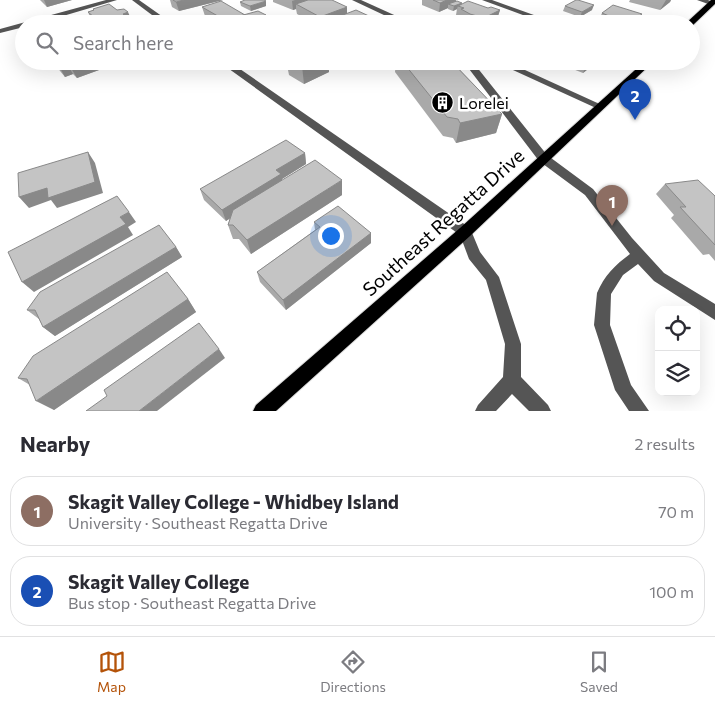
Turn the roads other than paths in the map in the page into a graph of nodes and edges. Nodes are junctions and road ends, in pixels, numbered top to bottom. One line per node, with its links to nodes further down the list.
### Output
1 (114, 0): 7 (street)
2 (135, 0): 8 (street)
3 (355, 0): 9 (street)
4 (485, 0): 10 (street)
5 (700, 0): 6 (street)
6 (713, 2): 11 (main road)
7 (60, 15)
8 (156, 15)
9 (389, 15)
10 (529, 15)
11 (699, 15)
12 (15, 27): 13 (street)
13 (0, 31)
14 (234, 70): 20 (street)
15 (474, 70): 19 (street)
16 (517, 70): 18 (street)
17 (640, 70): 18 (main road, Southeast Regatta Drive)
18 (599, 106): 19 (main road, Southeast Regatta Drive)
19 (543, 158): 20 (main road, Southeast Regatta Drive); 21 (street)
20 (465, 232): 23 (street); 24 (main road, Southeast Regatta Drive)
21 (639, 256): 22 (street); 27 (street)
22 (715, 313)
23 (512, 381): 25 (street); 26 (street)
24 (262, 411)
25 (484, 411)
26 (542, 411)
27 (640, 411)

